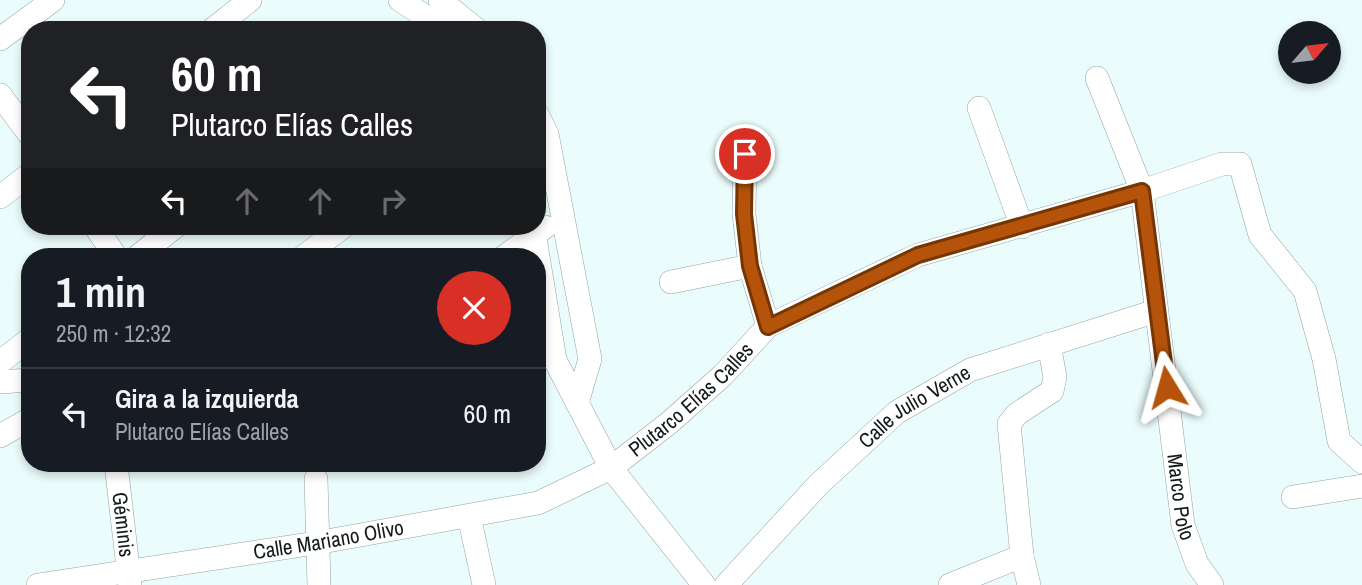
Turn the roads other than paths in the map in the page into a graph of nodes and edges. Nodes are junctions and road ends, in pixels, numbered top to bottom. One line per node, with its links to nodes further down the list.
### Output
1 (53, 0): 5 (street)
2 (250, 0): 6 (street)
3 (400, 0): 4 (street)
4 (437, 20)
5 (24, 21)
6 (223, 21)
7 (21, 24): 8 (street)
8 (0, 39)
9 (1097, 78): 16 (street, Marco Polo)
10 (0, 95): 12 (street)
11 (979, 108): 20 (street)
12 (21, 123)
13 (546, 132): 18 (street)
14 (745, 154): 27 (street)
15 (21, 181): 17 (street)
16 (1142, 191): 20 (street, Plutarco Elías Calles); 30 (street, Marco Polo); 40 (street, Plutarco Elías Calles)
17 (0, 197)
18 (562, 216): 19 (street); 37 (street)
19 (546, 224)
20 (1022, 227): 31 (street, Plutarco Elías Calles)
21 (164, 235): 24 (street)
22 (332, 235): 25 (street)
23 (528, 235): 26 (street)
24 (148, 248)
25 (315, 248)
26 (514, 248)
27 (750, 266): 28 (street); 31 (street)
28 (671, 282)
29 (546, 304): 37 (street)
30 (1156, 312): 32 (street, Calle Julio Verne); 57 (street, Marco Polo)
31 (768, 327): 41 (street, Plutarco Elías Calles)
32 (1049, 344): 48 (street); 54 (street, Calle Julio Verne)
33 (21, 346): 34 (street)
34 (0, 362)
35 (21, 381): 36 (street)
36 (0, 382)
37 (577, 403): 41 (street)
38 (21, 424): 39 (street)
39 (0, 436)
40 (1362, 462)
41 (611, 468): 46 (street, Calle Mariano Olivo); 53 (street)
42 (117, 472): 49 (street, Géminis)
43 (316, 479): 47 (street)
44 (1362, 486): 45 (street)
45 (1293, 497)
46 (469, 516): 47 (street, Calle Mariano Olivo); 52 (street)
47 (316, 543): 49 (street, Calle Mariano Olivo); 51 (street)
48 (1022, 556): 55 (street); 56 (street)
49 (129, 578): 50 (street, Calle Mariano Olivo)
50 (38, 585)
51 (319, 585)
52 (484, 585)
53 (704, 585)
54 (726, 585)
55 (950, 585)
56 (1029, 585)
57 (1212, 585)

